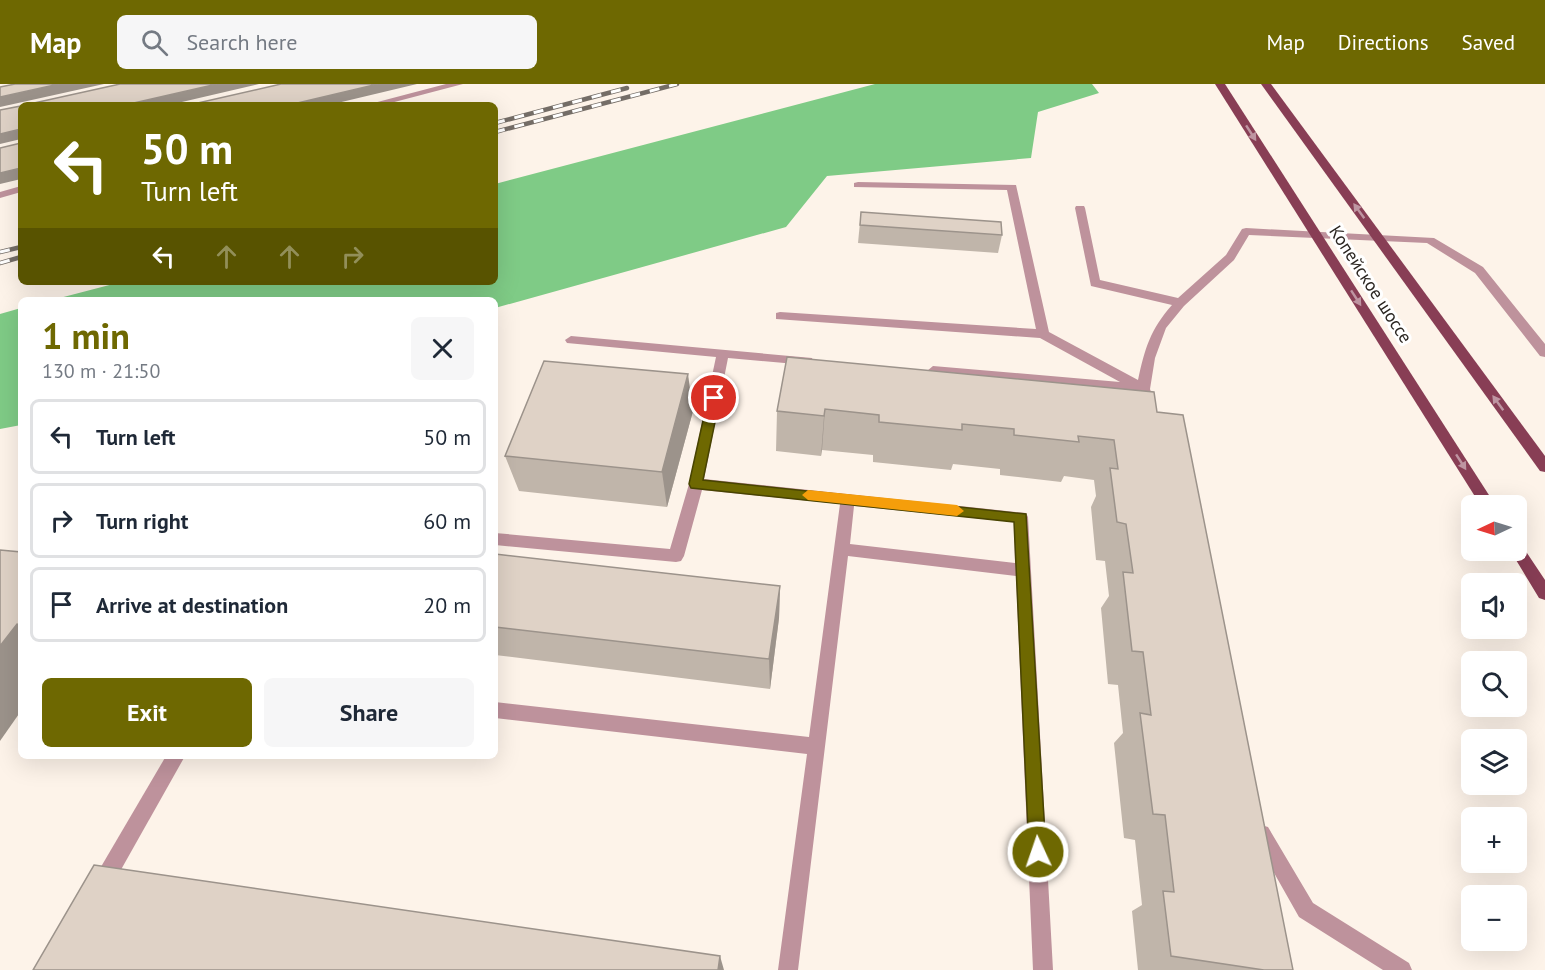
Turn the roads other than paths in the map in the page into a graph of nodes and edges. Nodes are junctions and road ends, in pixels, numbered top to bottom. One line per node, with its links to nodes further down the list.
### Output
1 (458, 84): 4 (lane)
2 (1220, 84): 21 (main road, Копейское шоссе, one-way to 21)
3 (1266, 84): 19 (main road, Копейское шоссе, one-way to 3)
4 (383, 102)
5 (858, 185): 11 (lane)
6 (18, 190): 7 (lane)
7 (0, 195)
8 (1080, 208): 9 (lane)
9 (1180, 303): 13 (lane); 17 (lane)
10 (780, 316): 11 (lane)
11 (1043, 334): 17 (lane)
12 (571, 340): 14 (lane)
13 (1545, 353)
14 (723, 354): 15 (lane); 20 (lane)
15 (828, 363)
16 (921, 370): 17 (lane)
17 (1143, 388): 18 (lane)
18 (1153, 421)
19 (1545, 467)
20 (696, 484): 22 (lane); 23 (lane)
21 (1482, 495)
22 (848, 499): 24 (lane); 26 (lane)
23 (498, 538)
24 (842, 549): 26 (lane); 29 (lane)
25 (1524, 561): 27 (main road)
26 (1023, 570): 34 (lane)
27 (1545, 593)
28 (498, 710): 29 (lane)
29 (818, 747): 33 (lane)
30 (174, 759): 32 (lane)
31 (1257, 815): 35 (lane)
32 (94, 899)
33 (788, 970)
34 (1043, 970)
35 (1402, 970)

